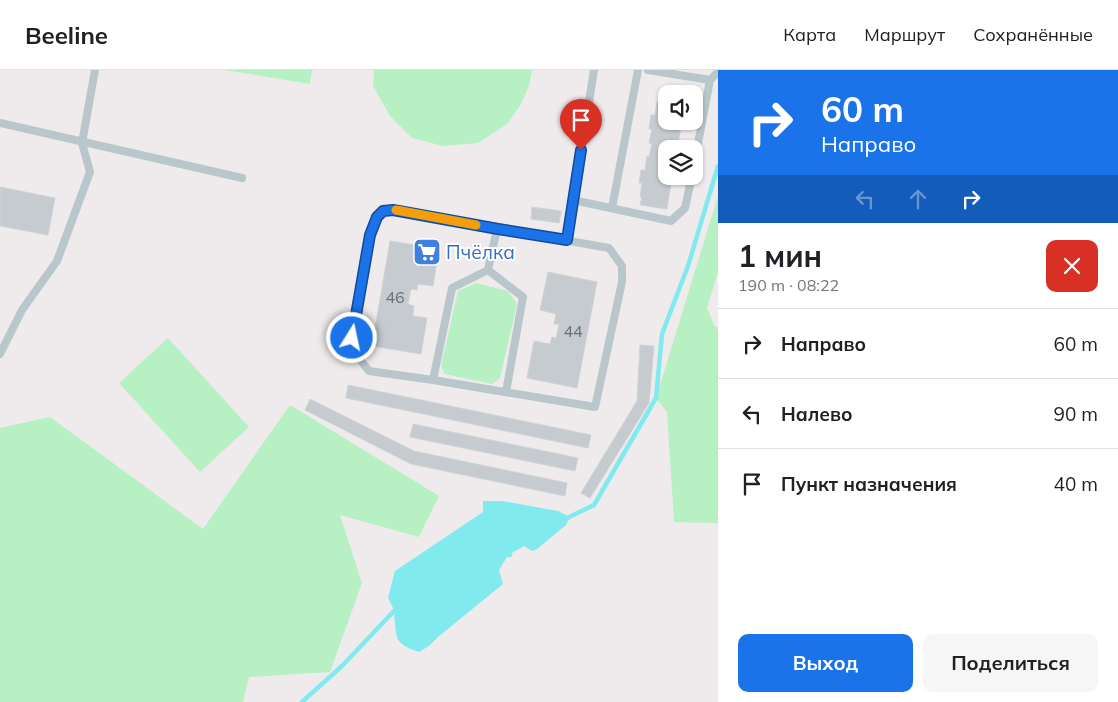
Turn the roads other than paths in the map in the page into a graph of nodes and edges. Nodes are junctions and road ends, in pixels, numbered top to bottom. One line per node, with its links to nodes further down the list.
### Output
1 (96, 70): 9 (lane)
2 (594, 70): 12 (lane)
3 (638, 70): 13 (lane)
4 (648, 70): 6 (lane)
5 (718, 72): 6 (lane)
6 (710, 80): 8 (lane)
7 (0, 123): 9 (lane)
8 (699, 140)
9 (82, 143): 10 (lane); 17 (lane)
10 (242, 178)
11 (690, 185): 13 (lane)
12 (573, 200): 13 (lane); 15 (lane)
13 (612, 208)
14 (498, 229): 15 (lane); 16 (lane); 18 (lane)
15 (567, 240): 19 (lane)
16 (488, 270): 18 (lane); 19 (lane)
17 (0, 354)
18 (433, 380): 19 (lane)
19 (506, 392)

